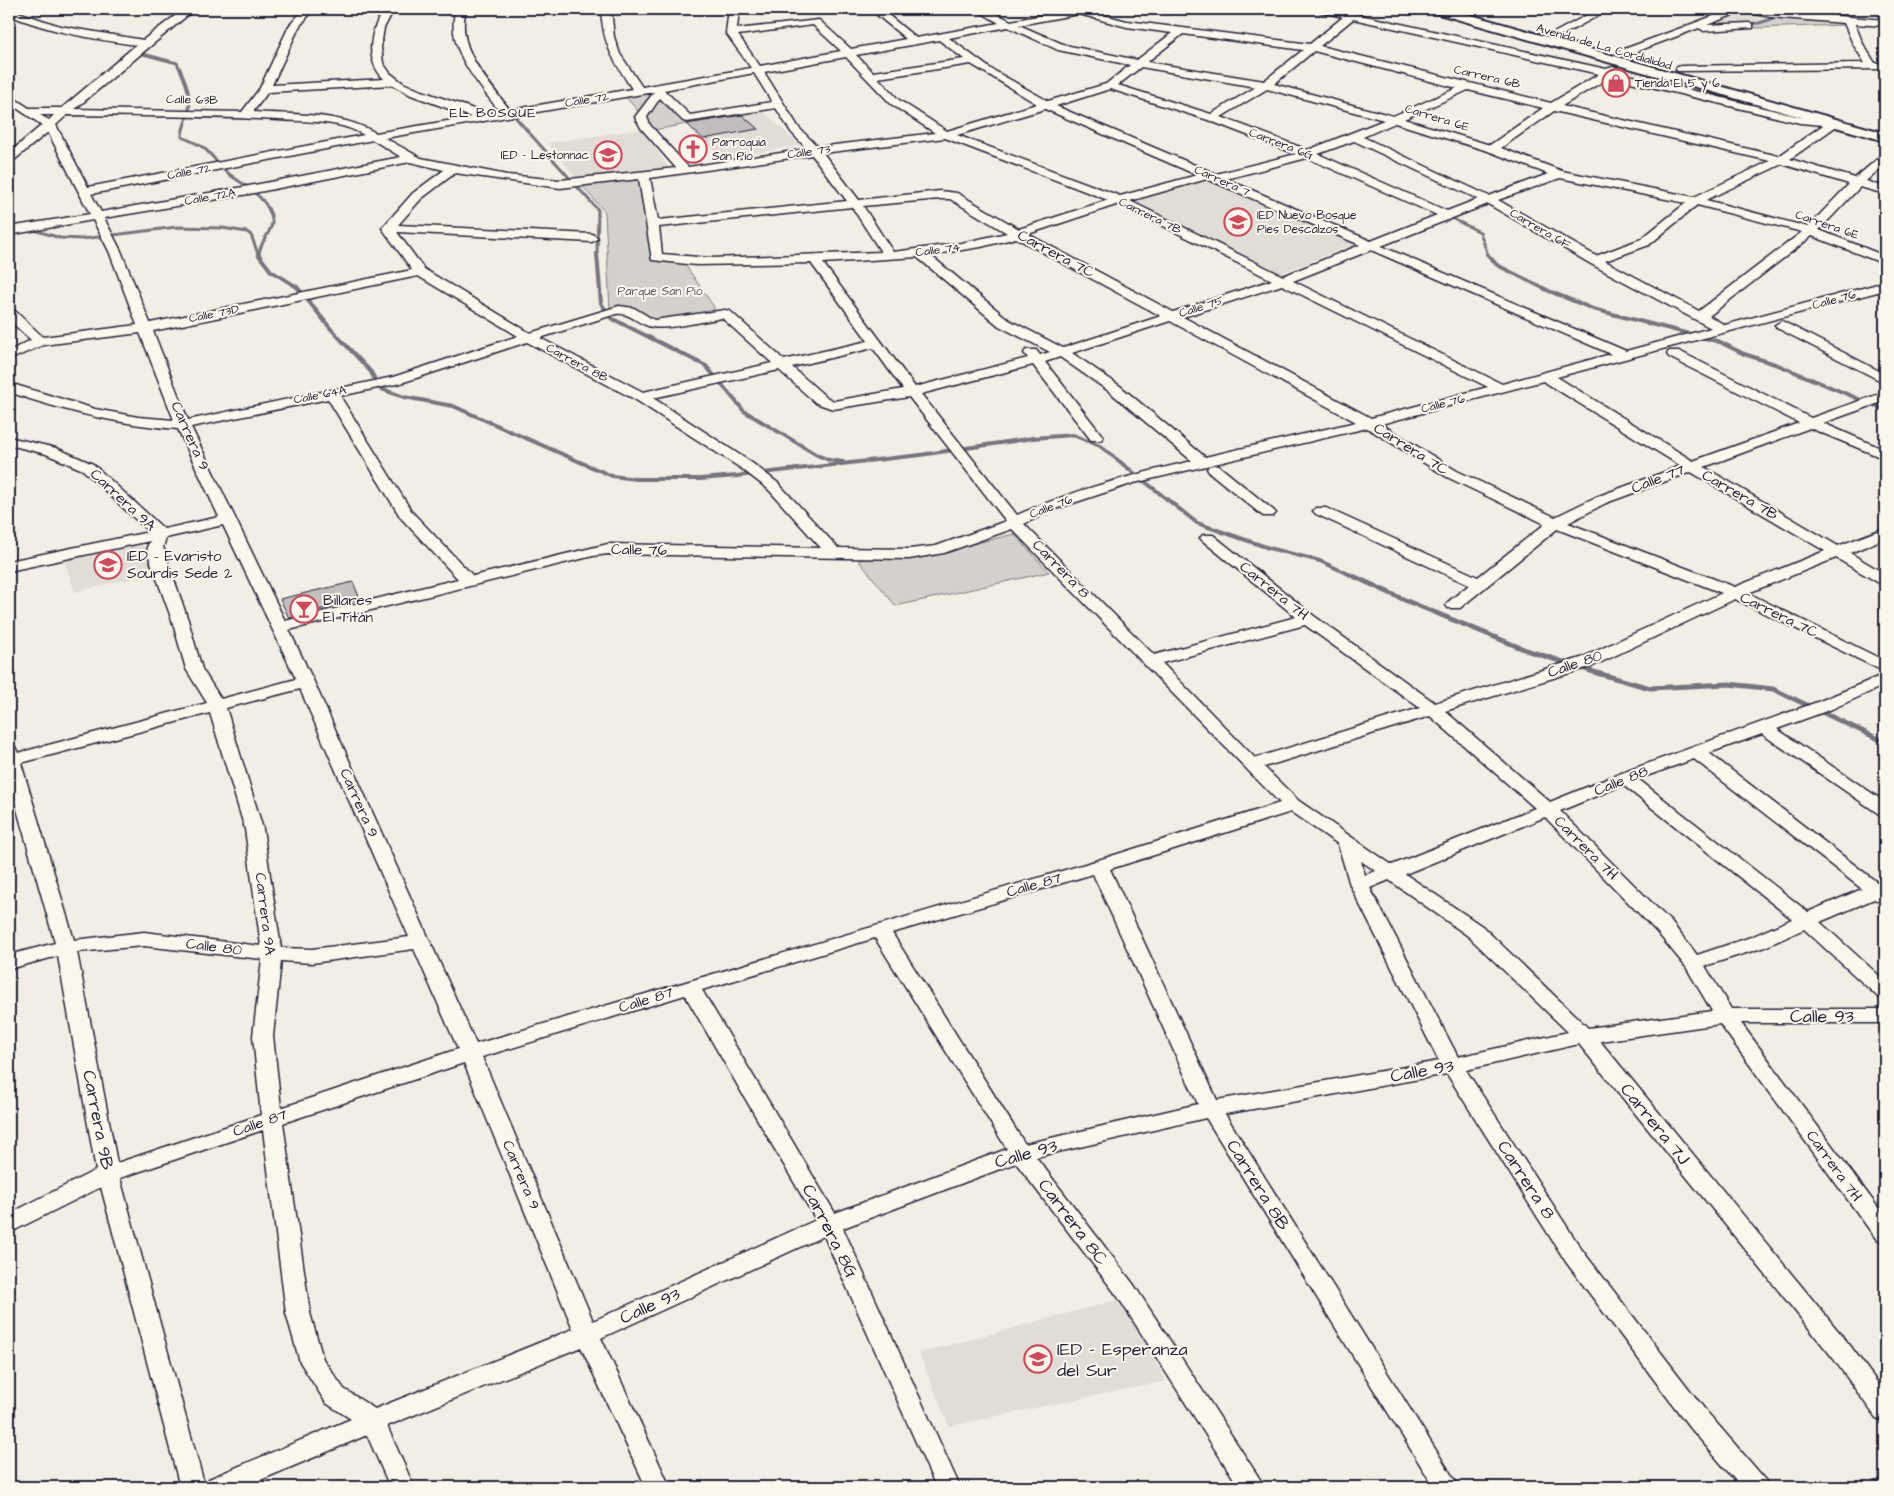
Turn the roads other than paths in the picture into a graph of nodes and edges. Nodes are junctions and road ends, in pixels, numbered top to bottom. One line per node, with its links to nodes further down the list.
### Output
1 (36, 9): 18 (street)
2 (190, 9): 30 (street)
3 (309, 9): 46 (street)
4 (461, 9): 55 (street)
5 (606, 9): 48 (street)
6 (734, 9): 26 (street)
7 (875, 9): 29 (street)
8 (980, 9): 22 (street, Carrera 6E)
9 (1091, 9): 17 (street, Calle 72)
10 (1321, 9): 19 (street)
11 (1437, 9): 33 (main road, Avenida de La Cordialidad)
12 (1466, 9): 27 (main road, Avenida de La Cordialidad)
13 (1605, 9): 27 (street)
14 (1740, 9): 24 (street)
15 (1746, 9): 20 (street)
16 (388, 11): 42 (street)
17 (1078, 12): 22 (street, Calle 72); 25 (street, Carrera 6B)
18 (11, 14): 30 (street)
19 (1352, 15): 31 (street); 40 (street)
20 (1848, 20): 21 (street); 36 (street)
21 (1885, 23)
22 (1008, 24): 28 (street, Calle 72); 35 (street, Carrera 6E)
23 (1749, 26): 24 (street)
24 (1687, 28): 33 (street)
25 (1179, 32): 31 (street, Carrera 6B); 35 (street, Calle 73)
26 (731, 33): 32 (street, Carrera 7B); 38 (street)
27 (1557, 34): 33 (main road, Avenida de La Cordialidad)
28 (940, 36): 29 (street, Calle 72); 34 (street, Carrera 7)
29 (913, 40): 32 (street, Calle 72)
30 (145, 42): 54 (street)
31 (1314, 48): 43 (street); 45 (street, Carrera 6B)
32 (848, 52): 38 (street, Calle 72); 41 (street, Carrera 7B)
33 (1625, 58): 39 (main road, Avenida de La Cordialidad); 40 (street); 60 (main road, Avenida de La Cordialidad)
34 (973, 61): 41 (street); 51 (street, Carrera 7)
35 (1140, 64): 43 (street, Carrera 6E); 44 (street, Calle 73)
36 (1871, 65): 37 (street); 39 (street)
37 (1885, 66)
38 (757, 69): 47 (street, Calle 72); 50 (street)
39 (1681, 69): 62 (main road, Avenida de La Cordialidad)
40 (1608, 73): 52 (street); 60 (street)
41 (870, 76): 63 (street, Carrera 7B)
42 (391, 82): 46 (street); 57 (street)
43 (1266, 85): 58 (street); 59 (street, Carrera 6E)
44 (1110, 86): 51 (street, Calle 73); 58 (street, Carrera 6G)
45 (1467, 87): 52 (street, Carrera 6B); 59 (street, Calle 74)
46 (265, 89): 56 (street)
47 (658, 90): 48 (street, Calle 72); 50 (street); 75 (street)
48 (639, 91): 55 (street, Calle 72)
49 (9, 98): 53 (street)
50 (779, 104): 68 (street)
51 (1048, 106): 63 (street, Calle 73); 78 (street, Carrera 7)
52 (1552, 107): 67 (street); 73 (street, Carrera 6B)
53 (26, 111): 54 (street, Calle 63B); 61 (street)
54 (64, 111): 56 (street, Calle 63B); 61 (street)
55 (507, 113): 57 (street, Calle 72)
56 (245, 115): 64 (street, Calle 63B)
57 (480, 117): 64 (street, Calle 72)
58 (1212, 118): 69 (street, Carrera 6G)
59 (1396, 120): 66 (street, Calle 74); 67 (street, Carrera 6E)
60 (1834, 123): 65 (main road, Avenida de La Cordialidad); 73 (street)
61 (50, 125): 71 (street); 81 (street, Carrera 9)
62 (1885, 128)
63 (946, 135): 68 (street, Calle 73); 82 (street, Carrera 7B)
64 (376, 136): 72 (street); 81 (street, Calle 72)
65 (1885, 137)
66 (1354, 138): 69 (street, Calle 74); 83 (street, Carrera 6F)
67 (1492, 149): 76 (street, Carrera 6E)
68 (815, 150): 75 (street, Calle 73); 85 (street)
69 (1308, 154): 78 (street, Calle 74); 87 (street, Carrera 6G)
70 (1885, 158): 79 (street)
71 (9, 159)
72 (414, 159): 74 (street, Calle 73); 86 (street, Calle 72A)
73 (1781, 160): 79 (street, Carrera 6B); 84 (street)
74 (453, 169): 77 (street, Calle 73); 89 (street)
75 (685, 171): 77 (street, Calle 73)
76 (1559, 174): 83 (street, Calle 75); 84 (street, Carrera 6E)
77 (644, 176): 88 (street)
78 (1212, 177): 82 (street, Calle 74); 94 (street, Carrera 7)
79 (1857, 183): 80 (street, Carrera 6B); 91 (street)
80 (1885, 190)
81 (83, 192): 86 (street, Carrera 9)
82 (1119, 200): 92 (street, Calle 74); 101 (street, Carrera 7B)
83 (1489, 200): 87 (street, Calle 75); 99 (street, Carrera 6F)
84 (1696, 201): 91 (street, Carrera 6E); 99 (street)
85 (855, 203): 88 (street); 92 (street, Carrera 7C); 96 (street)
86 (96, 216): 90 (street, Calle 72A); 109 (street, Carrera 9)
87 (1446, 216): 94 (street, Calle 75)
88 (653, 224): 97 (street, Calle 74)
89 (388, 228): 93 (street); 100 (street, Carrera 8B)
90 (16, 232)
91 (1811, 232): 98 (street, Carrera 6E); 106 (street)
92 (1018, 234): 95 (street, Calle 74); 105 (street, Carrera 7C)
93 (592, 238)
94 (1370, 246): 101 (street, Calle 75); 116 (street, Carrera 7)
95 (920, 253): 96 (street, Calle 74); 107 (street)
96 (888, 254): 97 (street, Calle 74)
97 (815, 260): 113 (street, Carrera 8)
98 (1885, 260)
99 (1595, 262): 106 (street, Carrera 6F)
100 (420, 272): 109 (street, Calle 73D); 111 (street, Carrera 8B)
101 (1282, 281): 105 (street, Calle 75); 123 (street, Carrera 7B)
102 (1885, 286): 110 (street, Calle 76)
103 (1885, 298): 108 (street, Calle 76)
104 (9, 313): 112 (street)
105 (1172, 316): 114 (street, Calle 75); 130 (street, Carrera 7C)
106 (1701, 316): 110 (street, Carrera 6F)
107 (1004, 323): 114 (street); 118 (street)
108 (1782, 325): 115 (street, Calle 76); 120 (street)
109 (146, 328): 112 (street, Calle 73D); 129 (street, Carrera 9)
110 (1723, 329): 116 (street, Calle 76)
111 (528, 337): 119 (street, Calle 64A); 125 (street, Calle 64A); 127 (street, Carrera 8B)
112 (40, 341): 117 (street, Calle 73D)
113 (877, 343): 119 (street); 124 (street, Carrera 8)
114 (1061, 352): 118 (street, Calle 75); 134 (street)
115 (1674, 354): 121 (street, Calle 76); 128 (street)
116 (1624, 355): 121 (street, Calle 76)
117 (9, 356)
118 (1038, 360): 124 (street, Calle 75); 131 (street)
119 (782, 365): 124 (street, Calle 75); 127 (street)
120 (1885, 379)
121 (1551, 380): 123 (street, Calle 76); 130 (street, Calle 76); 135 (street, Carrera 7B)
122 (9, 387): 129 (street, Calle 64A)
123 (1502, 388): 130 (street, Calle 76)
124 (912, 392): 140 (street, Carrera 8)
125 (331, 393): 129 (street, Calle 64A); 148 (street)
126 (1885, 396): 128 (street, Calle 77)
127 (641, 397): 145 (street, Carrera 8B)
128 (1810, 423): 133 (street); 135 (street, Calle 77)
129 (183, 425): 138 (street, Carrera 9)
130 (1374, 426): 134 (street, Calle 76); 139 (street, Carrera 7C)
131 (1096, 437)
132 (9, 441): 142 (street, Carrera 9A)
133 (1885, 455)
134 (1208, 466): 137 (street); 140 (street, Calle 76)
135 (1690, 466): 139 (street, Calle 77); 144 (street, Carrera 7B)
136 (1321, 511): 149 (street)
137 (1268, 513)
138 (229, 519): 142 (street); 153 (street, Carrera 9)
139 (1555, 523): 149 (street, Calle 77); 150 (street, Carrera 7C)
140 (1011, 525): 145 (street, Calle 76); 154 (street, Carrera 8)
141 (1885, 533): 144 (street, Calle 80)
142 (160, 534): 146 (street); 158 (street, Carrera 9A)
143 (1208, 538): 152 (street, Carrera 7H)
144 (1836, 552): 147 (street, Carrera 7B); 150 (street, Calle 80)
145 (835, 554): 148 (street, Calle 76)
146 (9, 566)
147 (1885, 580)
148 (469, 581): 153 (street, Calle 76)
149 (1480, 584): 151 (street, Calle 77)
150 (1735, 593): 155 (street, Carrera 7C); 159 (street, Calle 80)
151 (1454, 605)
152 (1308, 619): 154 (street); 159 (street, Carrera 7H)
153 (281, 627): 157 (street, Carrera 9)
154 (1150, 661): 163 (street, Carrera 8)
155 (1885, 667)
156 (1885, 679): 160 (street, Calle 88)
157 (306, 682): 158 (street); 175 (street, Carrera 9)
158 (217, 706): 162 (street); 177 (street, Carrera 9A)
159 (1432, 709): 163 (street, Calle 80); 166 (street, Carrera 7H)
160 (1763, 727): 161 (street, Calle 88); 167 (street)
161 (1696, 752): 164 (street, Calle 88); 172 (street)
162 (10, 758): 176 (street, Carrera 9B)
163 (1252, 765): 165 (street, Carrera 8)
164 (1625, 778): 166 (street, Calle 88); 173 (street)
165 (1293, 805): 168 (street, Carrera 8); 169 (street, Calle 87)
166 (1549, 810): 170 (street, Calle 88); 179 (street, Carrera 7H)
167 (1885, 810)
168 (1346, 842): 170 (street, Carrera 8); 171 (street, Carrera 8)
169 (1099, 866): 174 (street, Calle 87); 187 (street, Carrera 8B)
170 (1390, 872): 171 (street, Calle 88); 184 (street, Carrera 7J)
171 (1359, 885): 186 (street, Carrera 8)
172 (1882, 892): 173 (street)
173 (1806, 920): 179 (street); 181 (street)
174 (880, 930): 180 (street, Calle 87); 189 (street, Carrera 8C)
175 (420, 942): 177 (street, Calle 80); 185 (street, Carrera 9)
176 (66, 947): 177 (street, Calle 80); 178 (street, Calle 80); 190 (street, Carrera 9B)
177 (272, 954): 188 (street, Carrera 9A)
178 (9, 962)
179 (1693, 963): 182 (street, Carrera 7H)
180 (690, 986): 185 (street, Calle 87); 192 (street, Carrera 8G)
181 (1885, 992)
182 (1725, 1016): 183 (street, Calle 93); 184 (street, Calle 93); 193 (street, Carrera 7H)
183 (1885, 1016)
184 (1584, 1036): 186 (street, Calle 93); 195 (street, Carrera 7J)
185 (470, 1053): 188 (street, Calle 87); 194 (street, Carrera 9)
186 (1452, 1066): 187 (street, Calle 93); 204 (street, Carrera 8)
187 (1211, 1109): 189 (street, Calle 93); 203 (street, Carrera 8B)
188 (272, 1119): 190 (street, Calle 87); 196 (street, Carrera 9A)
189 (1020, 1153): 192 (street, Calle 93); 202 (street, Carrera 8C)
190 (108, 1174): 191 (street, Calle 87); 197 (street, Carrera 9B)
191 (9, 1224)
192 (830, 1224): 194 (street, Calle 93); 201 (street, Carrera 8G)
193 (1885, 1234)
194 (587, 1334): 196 (street, Calle 93); 200 (street, Carrera 9)
195 (1885, 1411)
196 (373, 1421): 198 (street, Calle 93); 199 (street)
197 (192, 1487)
198 (218, 1487)
199 (402, 1487)
200 (658, 1487)
201 (948, 1487)
202 (1252, 1487)
203 (1447, 1487)
204 (1756, 1487)

